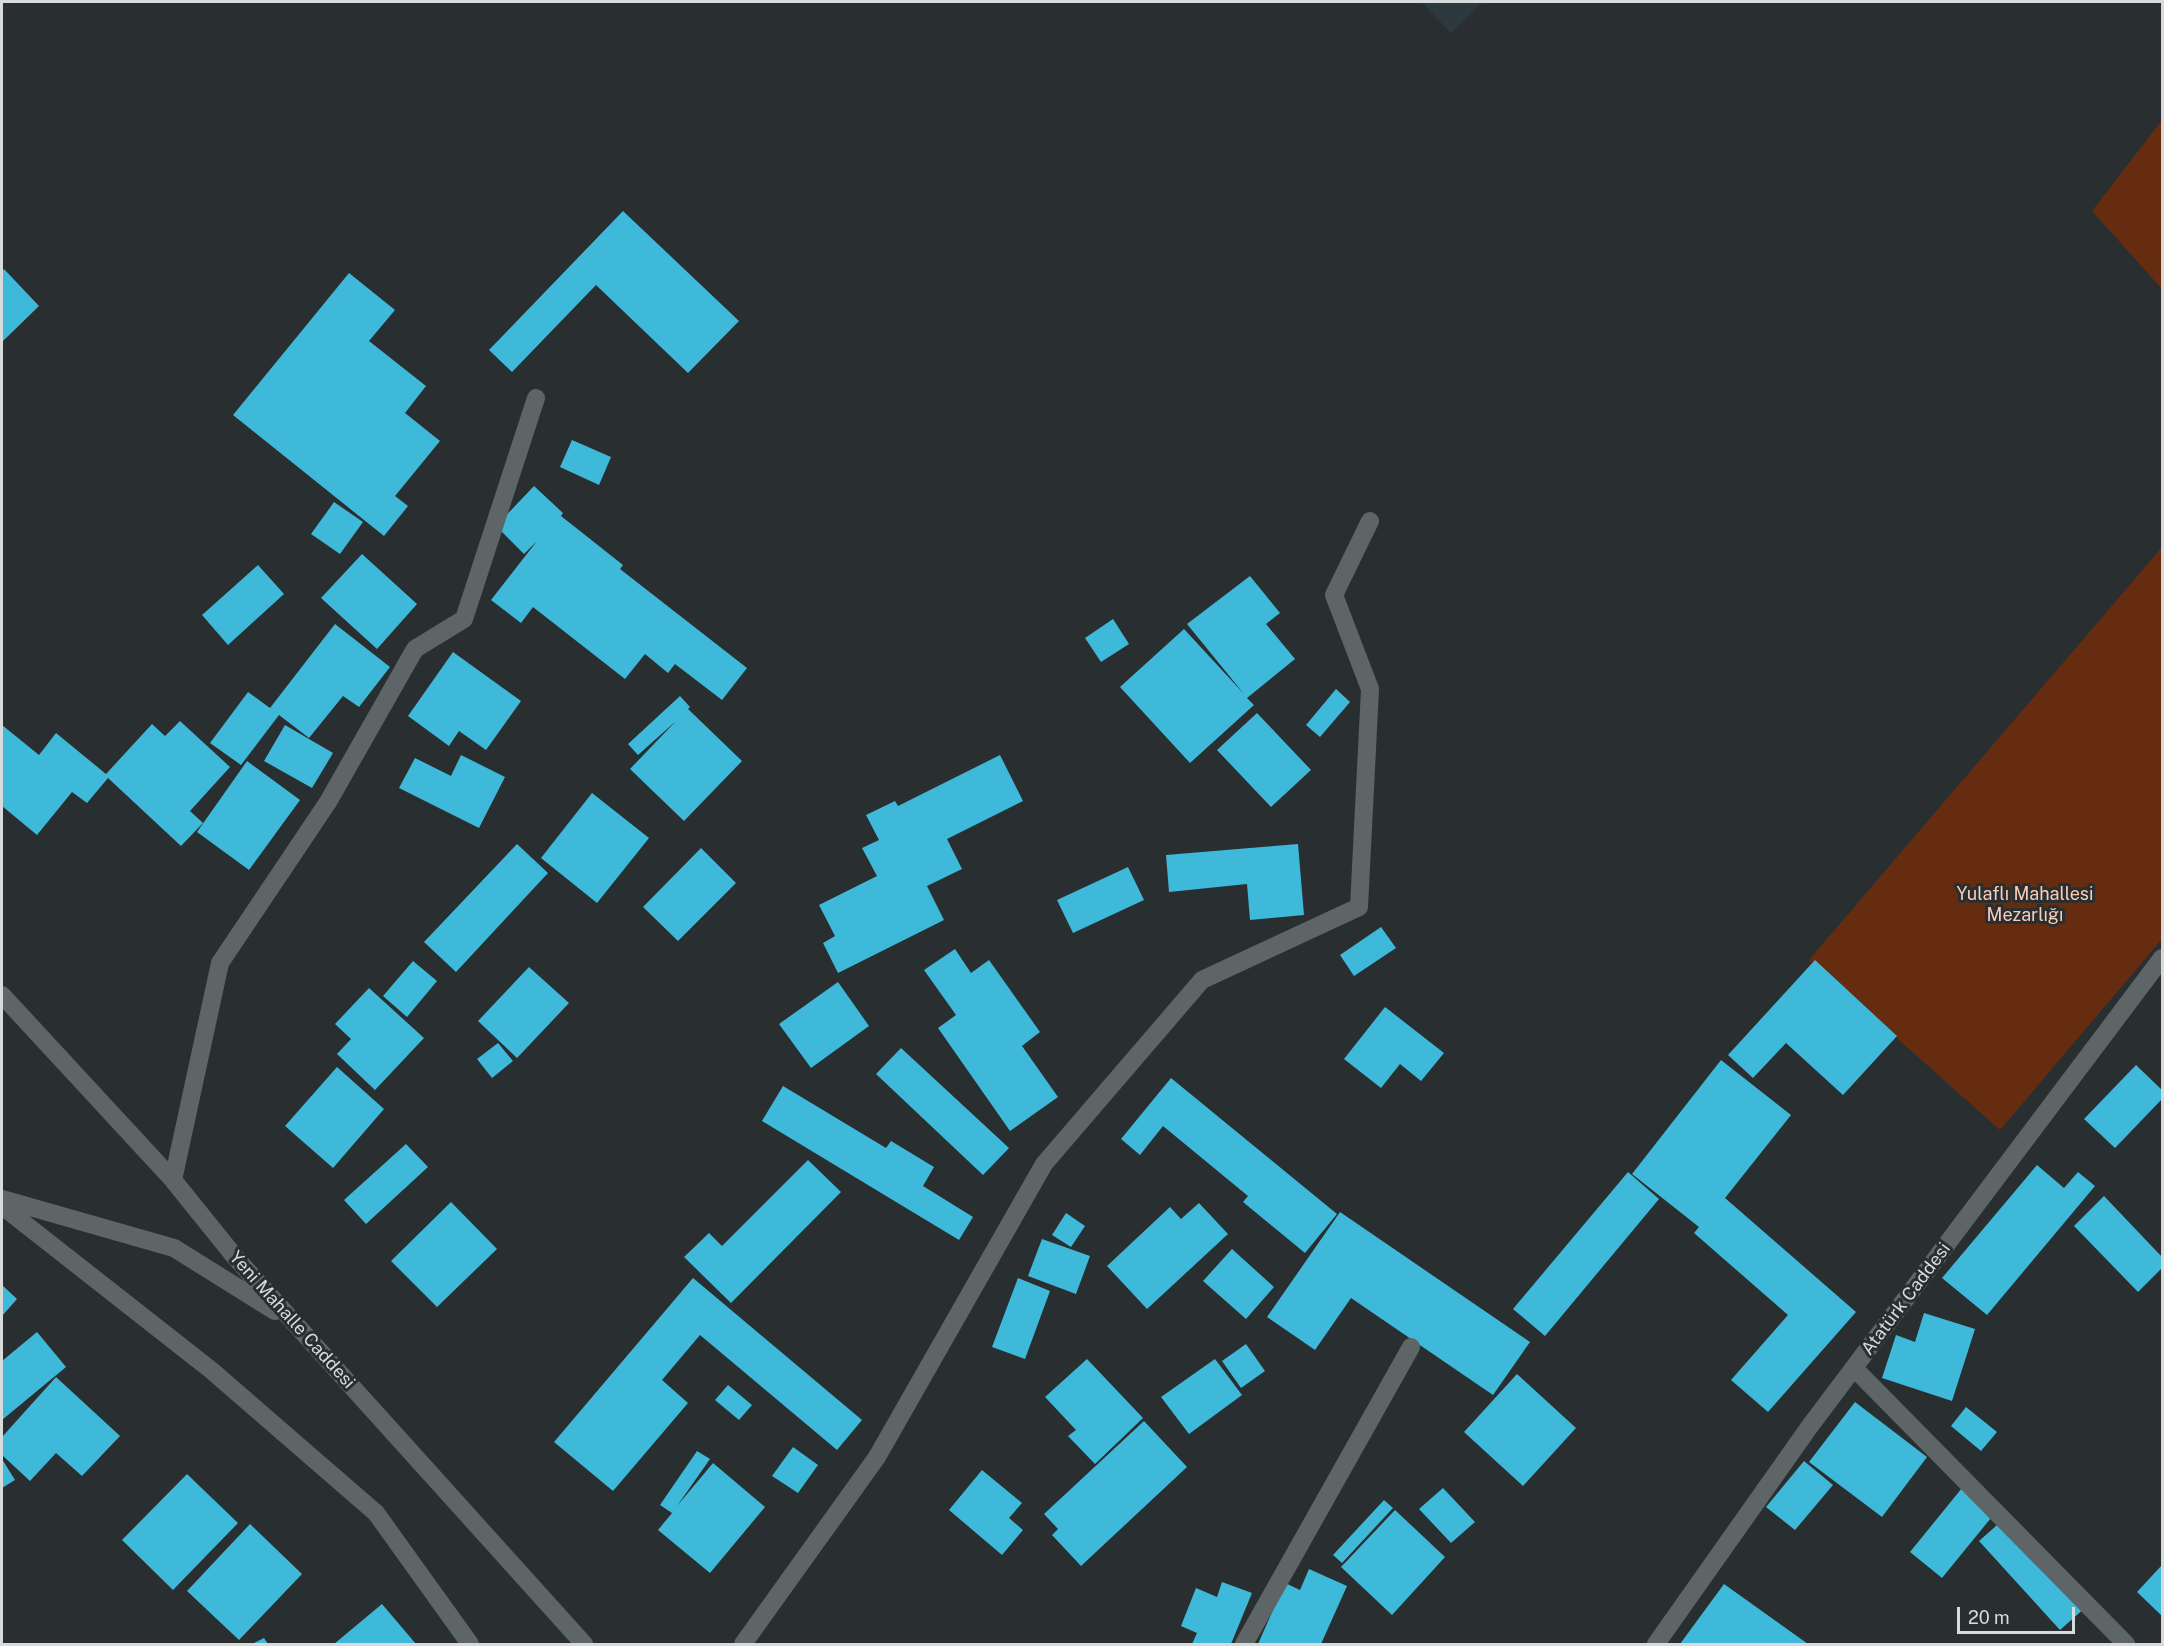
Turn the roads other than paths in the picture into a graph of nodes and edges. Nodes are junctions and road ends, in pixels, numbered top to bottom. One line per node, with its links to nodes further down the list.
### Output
1 (536, 398): 5 (street)
2 (1370, 521): 13 (street)
3 (2163, 958): 10 (street, Atatürk Caddesi)
4 (2, 995): 5 (street, Yeni Mahalle Caddesi)
5 (173, 1180): 8 (street, Yeni Mahalle Caddesi)
6 (2, 1199): 8 (street)
7 (2, 1206): 11 (street)
8 (294, 1323): 12 (street, Yeni Mahalle Caddesi)
9 (1411, 1347): 14 (street)
10 (1854, 1368): 15 (street, Atatürk Caddesi); 16 (street)
11 (470, 1644)
12 (584, 1644)
13 (743, 1644)
14 (1244, 1644)
15 (1656, 1644)
16 (2126, 1644)

